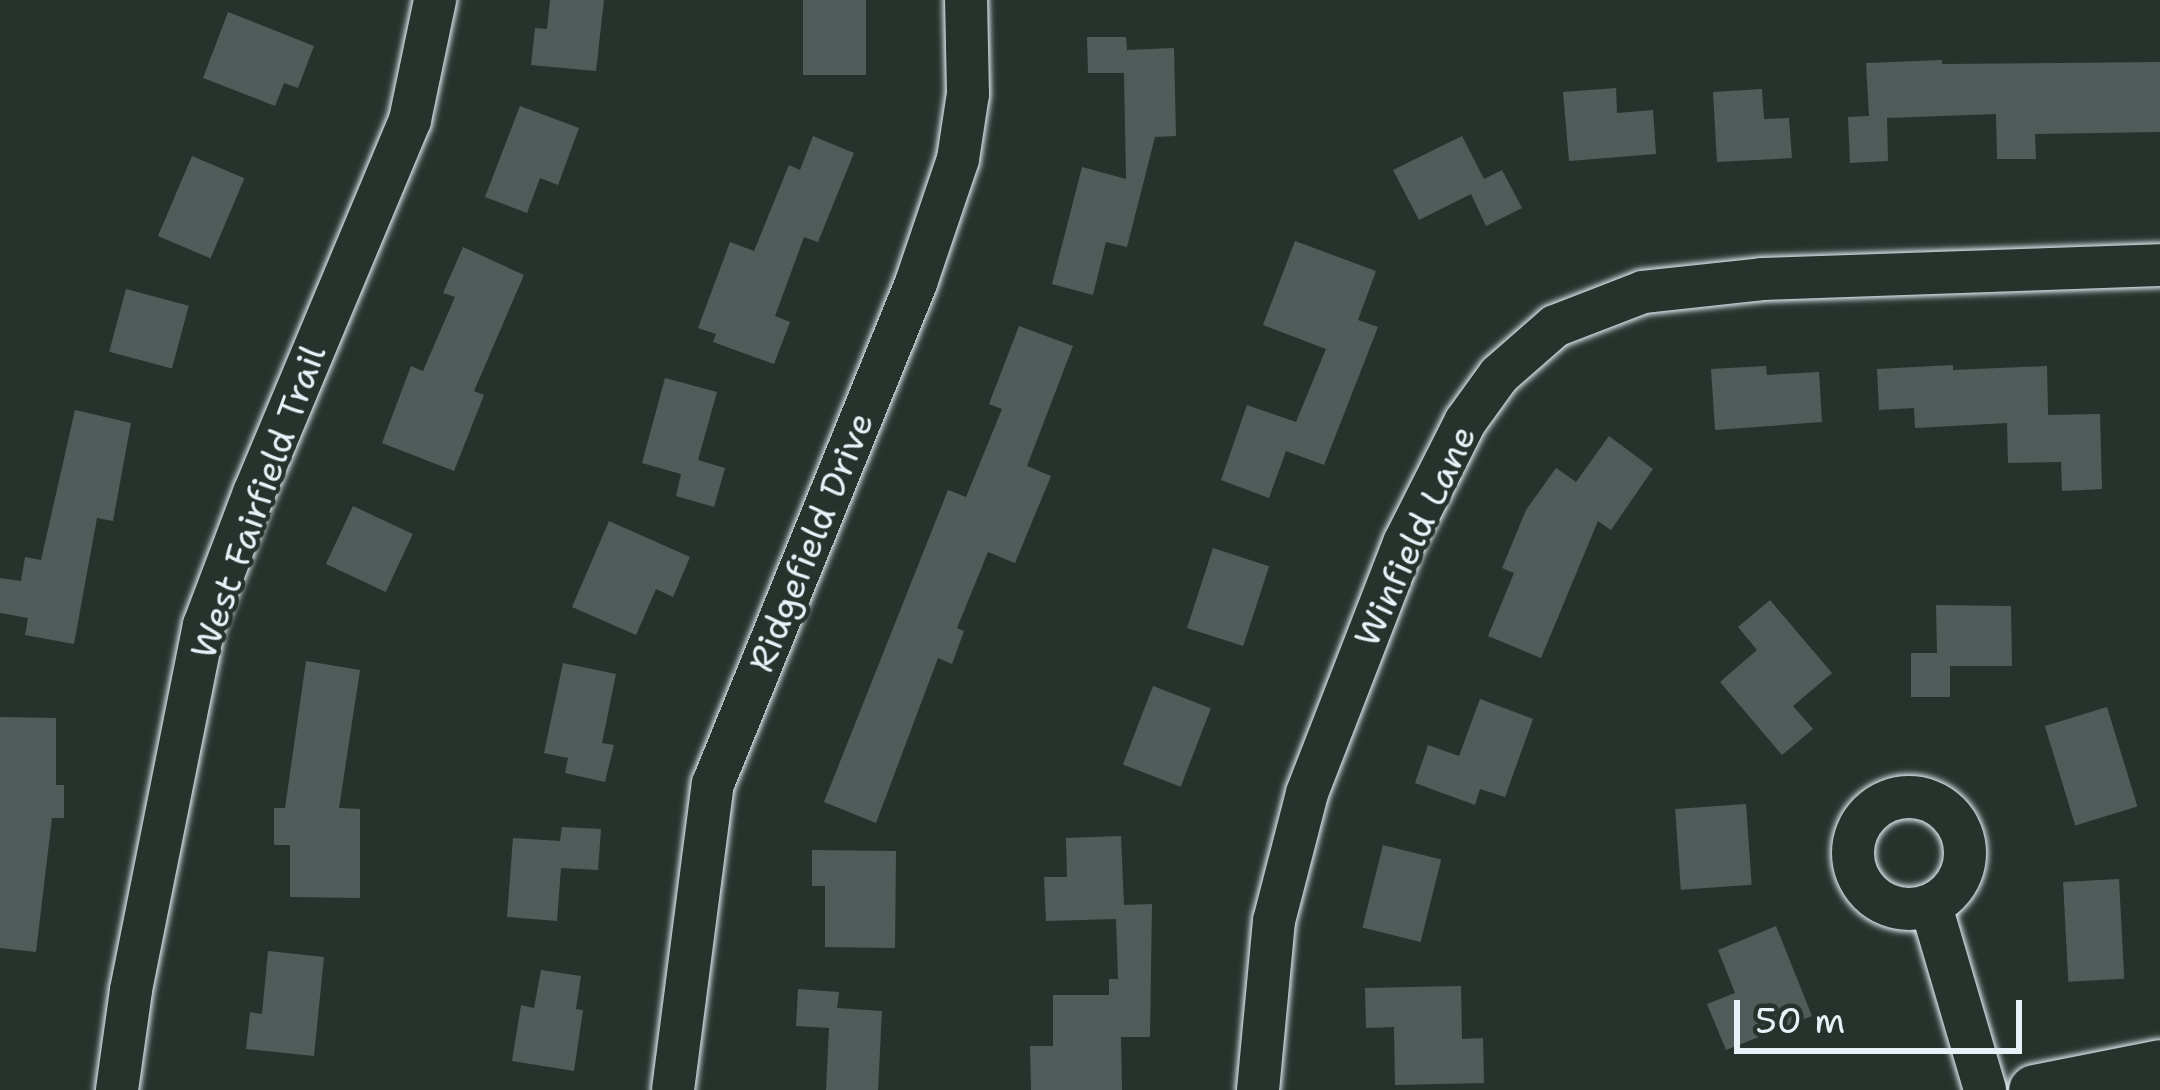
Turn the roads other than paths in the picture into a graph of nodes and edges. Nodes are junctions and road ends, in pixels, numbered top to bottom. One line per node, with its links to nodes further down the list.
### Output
1 (435, 0): 6 (street, West Fairfield Trail)
2 (966, 0): 7 (street, Ridgefield Drive)
3 (2160, 265): 8 (street, Winfield Lane)
4 (1931, 906): 9 (street)
5 (2160, 1065): 10 (street)
6 (117, 1090)
7 (674, 1090)
8 (1258, 1090)
9 (1985, 1090)
10 (2034, 1090)

